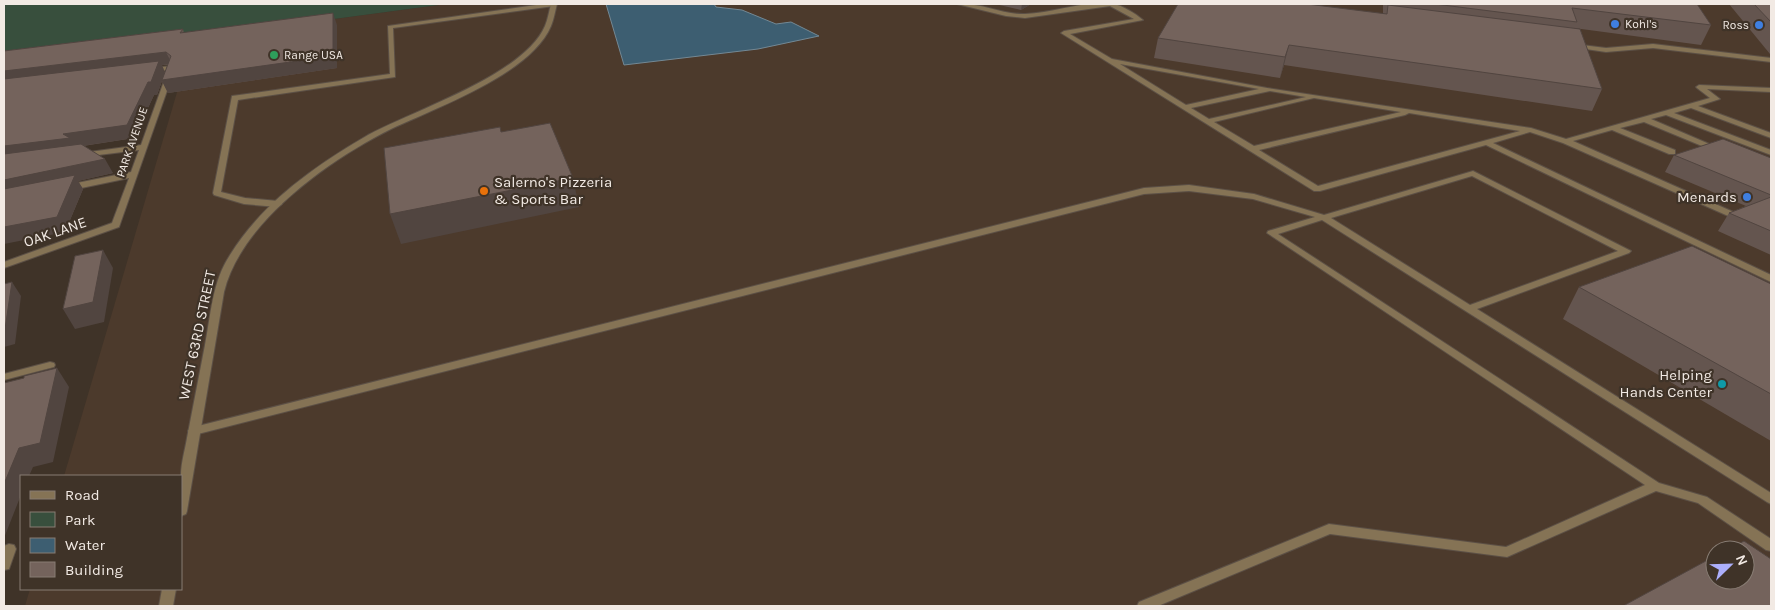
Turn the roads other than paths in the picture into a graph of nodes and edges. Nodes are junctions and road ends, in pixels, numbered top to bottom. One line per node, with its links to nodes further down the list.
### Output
1 (554, 4): 30 (street, WEST 63RD STREET); 30 (street)
2 (960, 4): 3 (street)
3 (1110, 4): 5 (street)
4 (1566, 45): 6 (street)
5 (1108, 60): 8 (street); 12 (street)
6 (1771, 60)
7 (142, 71): 22 (street, PARK AVENUE)
8 (1270, 90): 10 (street); 12 (street)
9 (1771, 90): 11 (street)
10 (1316, 96): 13 (street); 16 (street)
11 (1691, 106): 14 (street); 19 (street)
12 (1185, 107): 16 (street)
13 (1411, 111): 18 (street); 23 (street)
14 (1668, 113): 15 (street); 26 (street)
15 (1644, 119): 17 (street); 25 (street)
16 (1208, 121): 23 (street)
17 (1614, 128): 20 (street); 24 (street)
18 (1531, 130): 20 (street); 21 (street)
19 (1771, 136)
20 (1566, 141): 31 (street)
21 (1486, 142): 23 (street); 35 (street)
22 (144, 147): 27 (street); 28 (street, PARK AVENUE)
23 (1252, 148)
24 (1672, 152)
25 (1726, 152)
26 (1771, 153)
27 (69, 156)
28 (135, 174): 29 (street); 33 (street, PARK AVENUE)
29 (60, 189)
30 (278, 204): 39 (street, WEST 63RD STREET)
31 (1735, 216)
32 (1323, 217): 36 (street); 36 (street); 39 (street); 40 (street)
33 (116, 225): 34 (street, OAK LANE)
34 (4, 265)
35 (1771, 279)
36 (1469, 309): 41 (street)
37 (50, 365): 38 (street)
38 (4, 377)
39 (194, 431): 42 (street, WEST 63RD STREET)
40 (1655, 486): 43 (street); 48 (street)
41 (1771, 499)
42 (182, 505)
43 (1771, 546)
44 (6, 550): 45 (street)
45 (4, 565)
46 (169, 590): 47 (street)
47 (166, 606)
48 (1144, 606)

